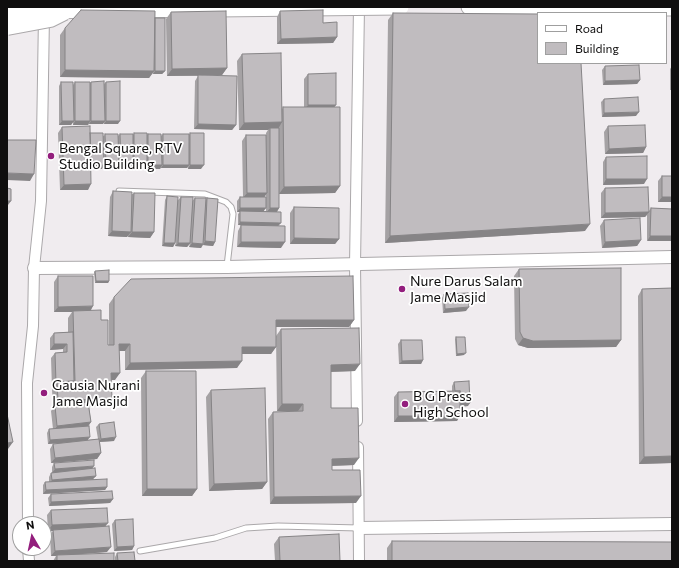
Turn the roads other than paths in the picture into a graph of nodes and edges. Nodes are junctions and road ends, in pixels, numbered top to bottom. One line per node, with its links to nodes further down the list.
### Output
1 (44, 7): 13 (street)
2 (359, 7): 11 (street)
3 (401, 7): 6 (main road, bridge)
4 (469, 7): 5 (main road)
5 (672, 8)
6 (64, 11): 7 (main road, bridge); 8 (highway, bridge)
7 (7, 13)
8 (7, 26)
9 (119, 191): 12 (lane)
10 (672, 257): 11 (street)
11 (355, 265): 12 (street); 16 (street)
12 (227, 267): 13 (street)
13 (34, 268): 14 (street)
14 (28, 516)
15 (672, 524): 16 (street)
16 (359, 528): 17 (lane); 18 (street)
17 (140, 551)
18 (359, 561)

